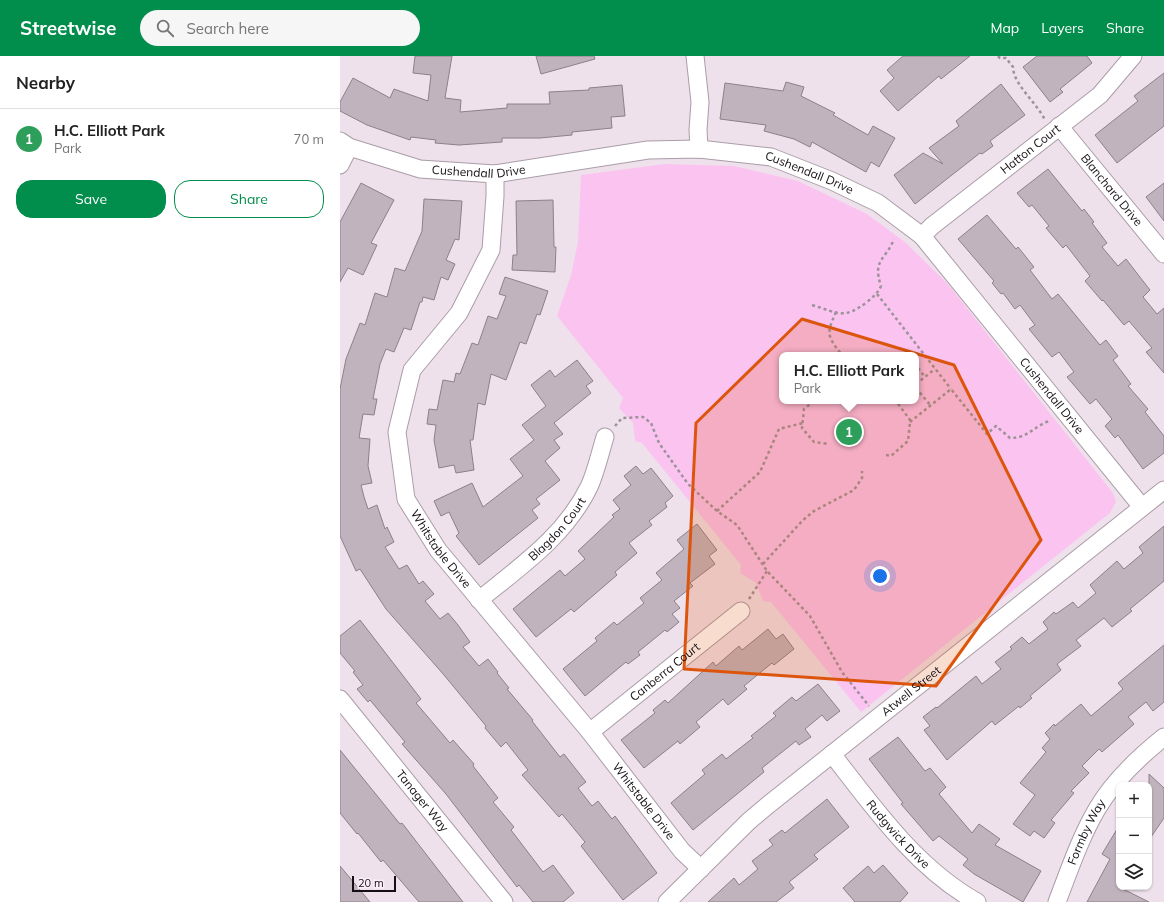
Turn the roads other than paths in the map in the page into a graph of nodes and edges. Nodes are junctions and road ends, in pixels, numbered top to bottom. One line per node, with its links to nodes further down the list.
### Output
1 (695, 56): 5 (street)
2 (1133, 56): 3 (street, Hatton Court)
3 (1059, 126): 8 (street, Hatton Court); 9 (street, Blanchard Drive)
4 (345, 144): 6 (street); 7 (street, Cushendall Drive)
5 (699, 149): 7 (street, Cushendall Drive); 8 (street, Cushendall Drive)
6 (340, 165)
7 (495, 174): 13 (street, Whitstable Drive)
8 (922, 236): 12 (street, Cushendall Drive)
9 (1164, 254)
10 (605, 437): 13 (street, Blagdon Court)
11 (1164, 490): 12 (street, Atwell Street)
12 (1142, 507): 18 (street, Atwell Street)
13 (479, 600): 16 (street, Whitstable Drive)
14 (741, 611): 16 (street, Canberra Court)
15 (340, 700): 20 (street, Tanager Way)
16 (590, 732): 19 (street, Whitstable Drive)
17 (1164, 736): 23 (street, Formby Way)
18 (832, 754): 19 (street, Atwell Street); 22 (street, Rudgwick Drive)
19 (701, 869): 21 (street, Atwell Street)
20 (504, 902)
21 (667, 902)
22 (977, 902)
23 (1056, 902)

